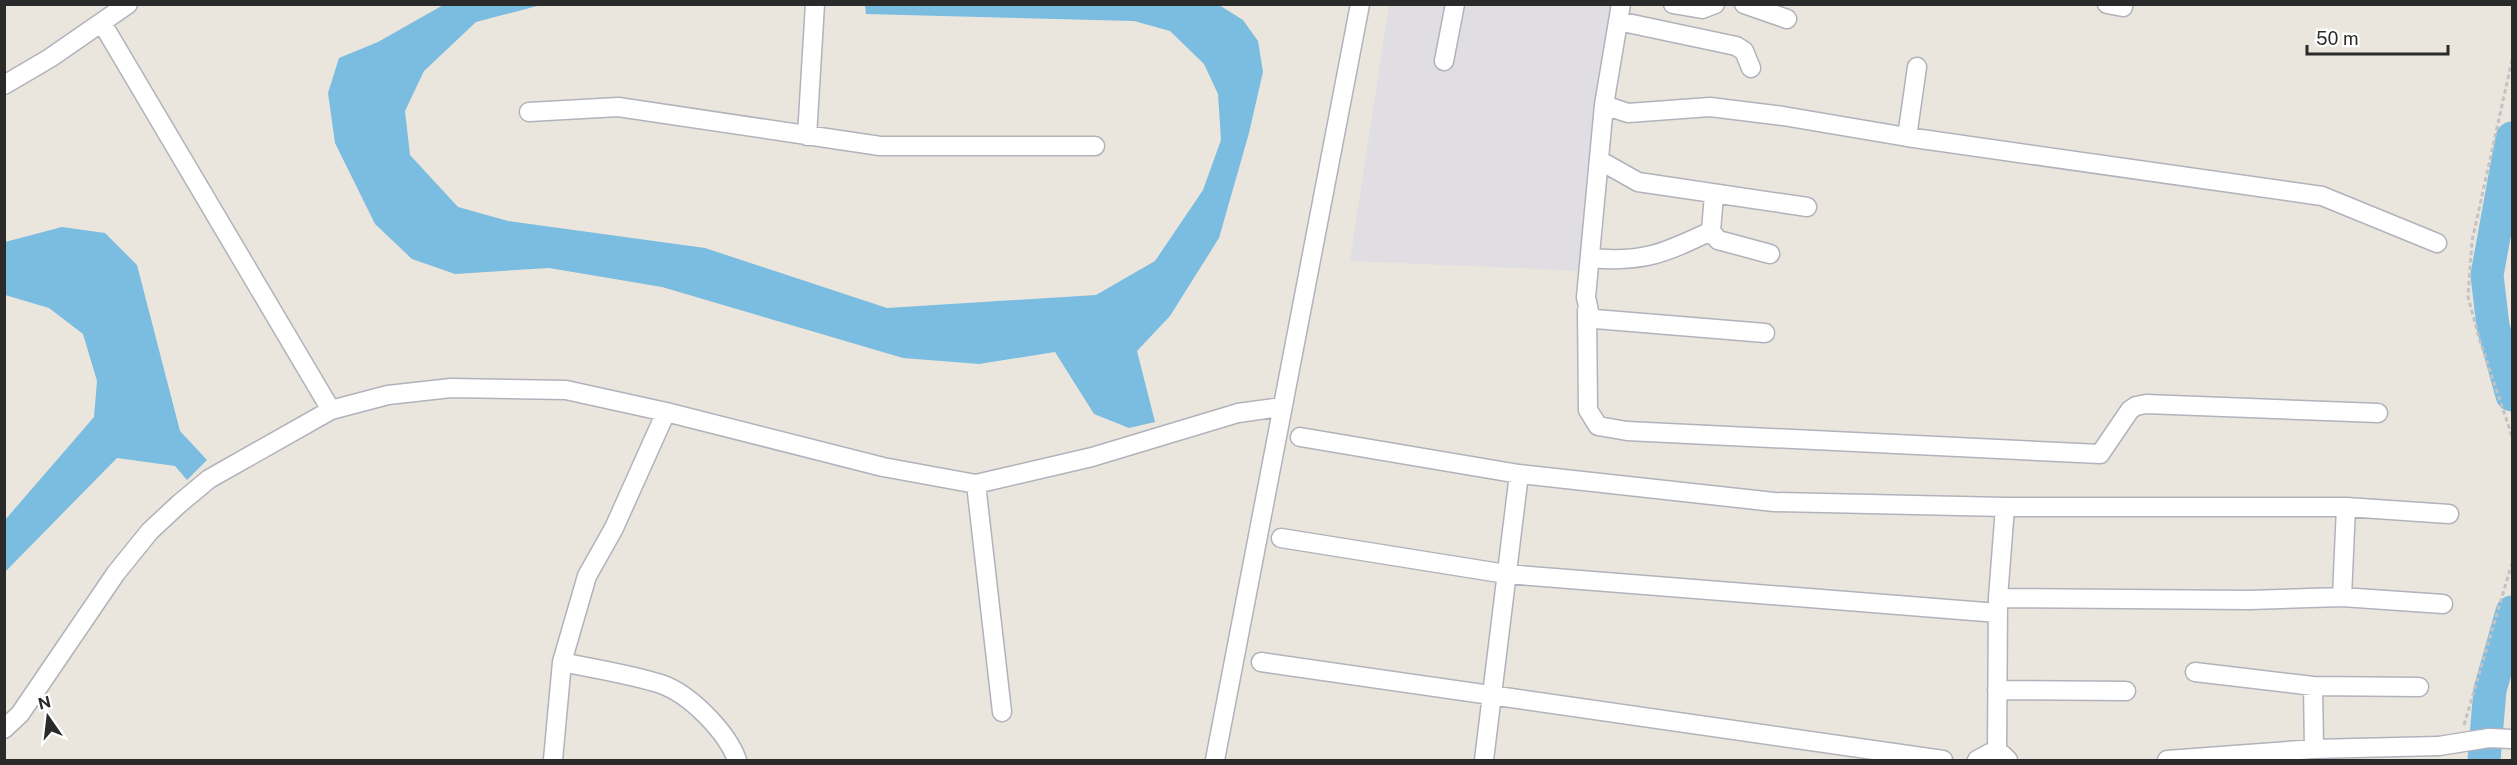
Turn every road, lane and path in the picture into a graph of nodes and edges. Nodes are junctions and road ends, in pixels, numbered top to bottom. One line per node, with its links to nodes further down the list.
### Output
1 (128, 4): 10 (street)
2 (815, 4): 18 (street)
3 (1360, 4): 30 (street)
4 (1455, 4): 12 (street)
5 (1673, 4): 6 (street)
6 (1714, 4)
7 (1744, 4): 9 (street)
8 (1619, 13): 14 (street); 16 (street)
9 (1787, 19)
10 (102, 23): 15 (street); 31 (street)
11 (2512, 60): 34 (path)
12 (1444, 61)
13 (1917, 67): 19 (street)
14 (1751, 68)
15 (4, 84)
16 (1605, 105): 19 (street); 21 (street)
17 (529, 112): 18 (street)
18 (807, 135): 20 (street)
19 (1907, 137): 25 (street)
20 (1095, 146)
21 (1599, 160): 22 (street); 27 (street)
22 (1714, 195): 23 (street); 24 (street)
23 (1807, 207)
24 (1712, 231): 26 (street); 27 (street)
25 (2437, 243)
26 (1770, 254)
27 (1590, 258): 28 (street)
28 (1587, 310): 29 (street); 33 (street)
29 (1765, 333)
30 (1281, 407): 37 (street); 63 (street)
31 (331, 410): 32 (street); 56 (street)
32 (666, 412): 37 (street); 47 (street)
33 (2378, 413)
34 (2512, 436)
35 (1300, 437): 36 (street)
36 (1519, 474): 38 (street); 43 (street)
37 (976, 484): 55 (street)
38 (2005, 507): 39 (street); 46 (street)
39 (2346, 507): 40 (street); 44 (street)
40 (2449, 514)
41 (1281, 538): 43 (street)
42 (2512, 563): 57 (path)
43 (1506, 574): 46 (street); 54 (street)
44 (2342, 597): 45 (street); 46 (street)
45 (2443, 604)
46 (1998, 606): 52 (street)
47 (562, 662): 61 (street); 62 (street)
48 (1261, 662): 54 (street)
49 (2195, 672): 50 (street)
50 (2313, 686): 51 (street); 59 (street)
51 (2420, 687)
52 (1998, 690): 53 (street); 60 (street)
53 (2126, 691)
54 (1491, 696): 64 (street); 65 (street)
55 (1002, 712)
56 (4, 729)
57 (2463, 734)
58 (2512, 739): 59 (street, bridge)
59 (2314, 749): 67 (street)
60 (2002, 757): 66 (street)
61 (553, 760)
62 (737, 760)
63 (1215, 760)
64 (1484, 760)
65 (1942, 760)
66 (1977, 760)
67 (2167, 760)

